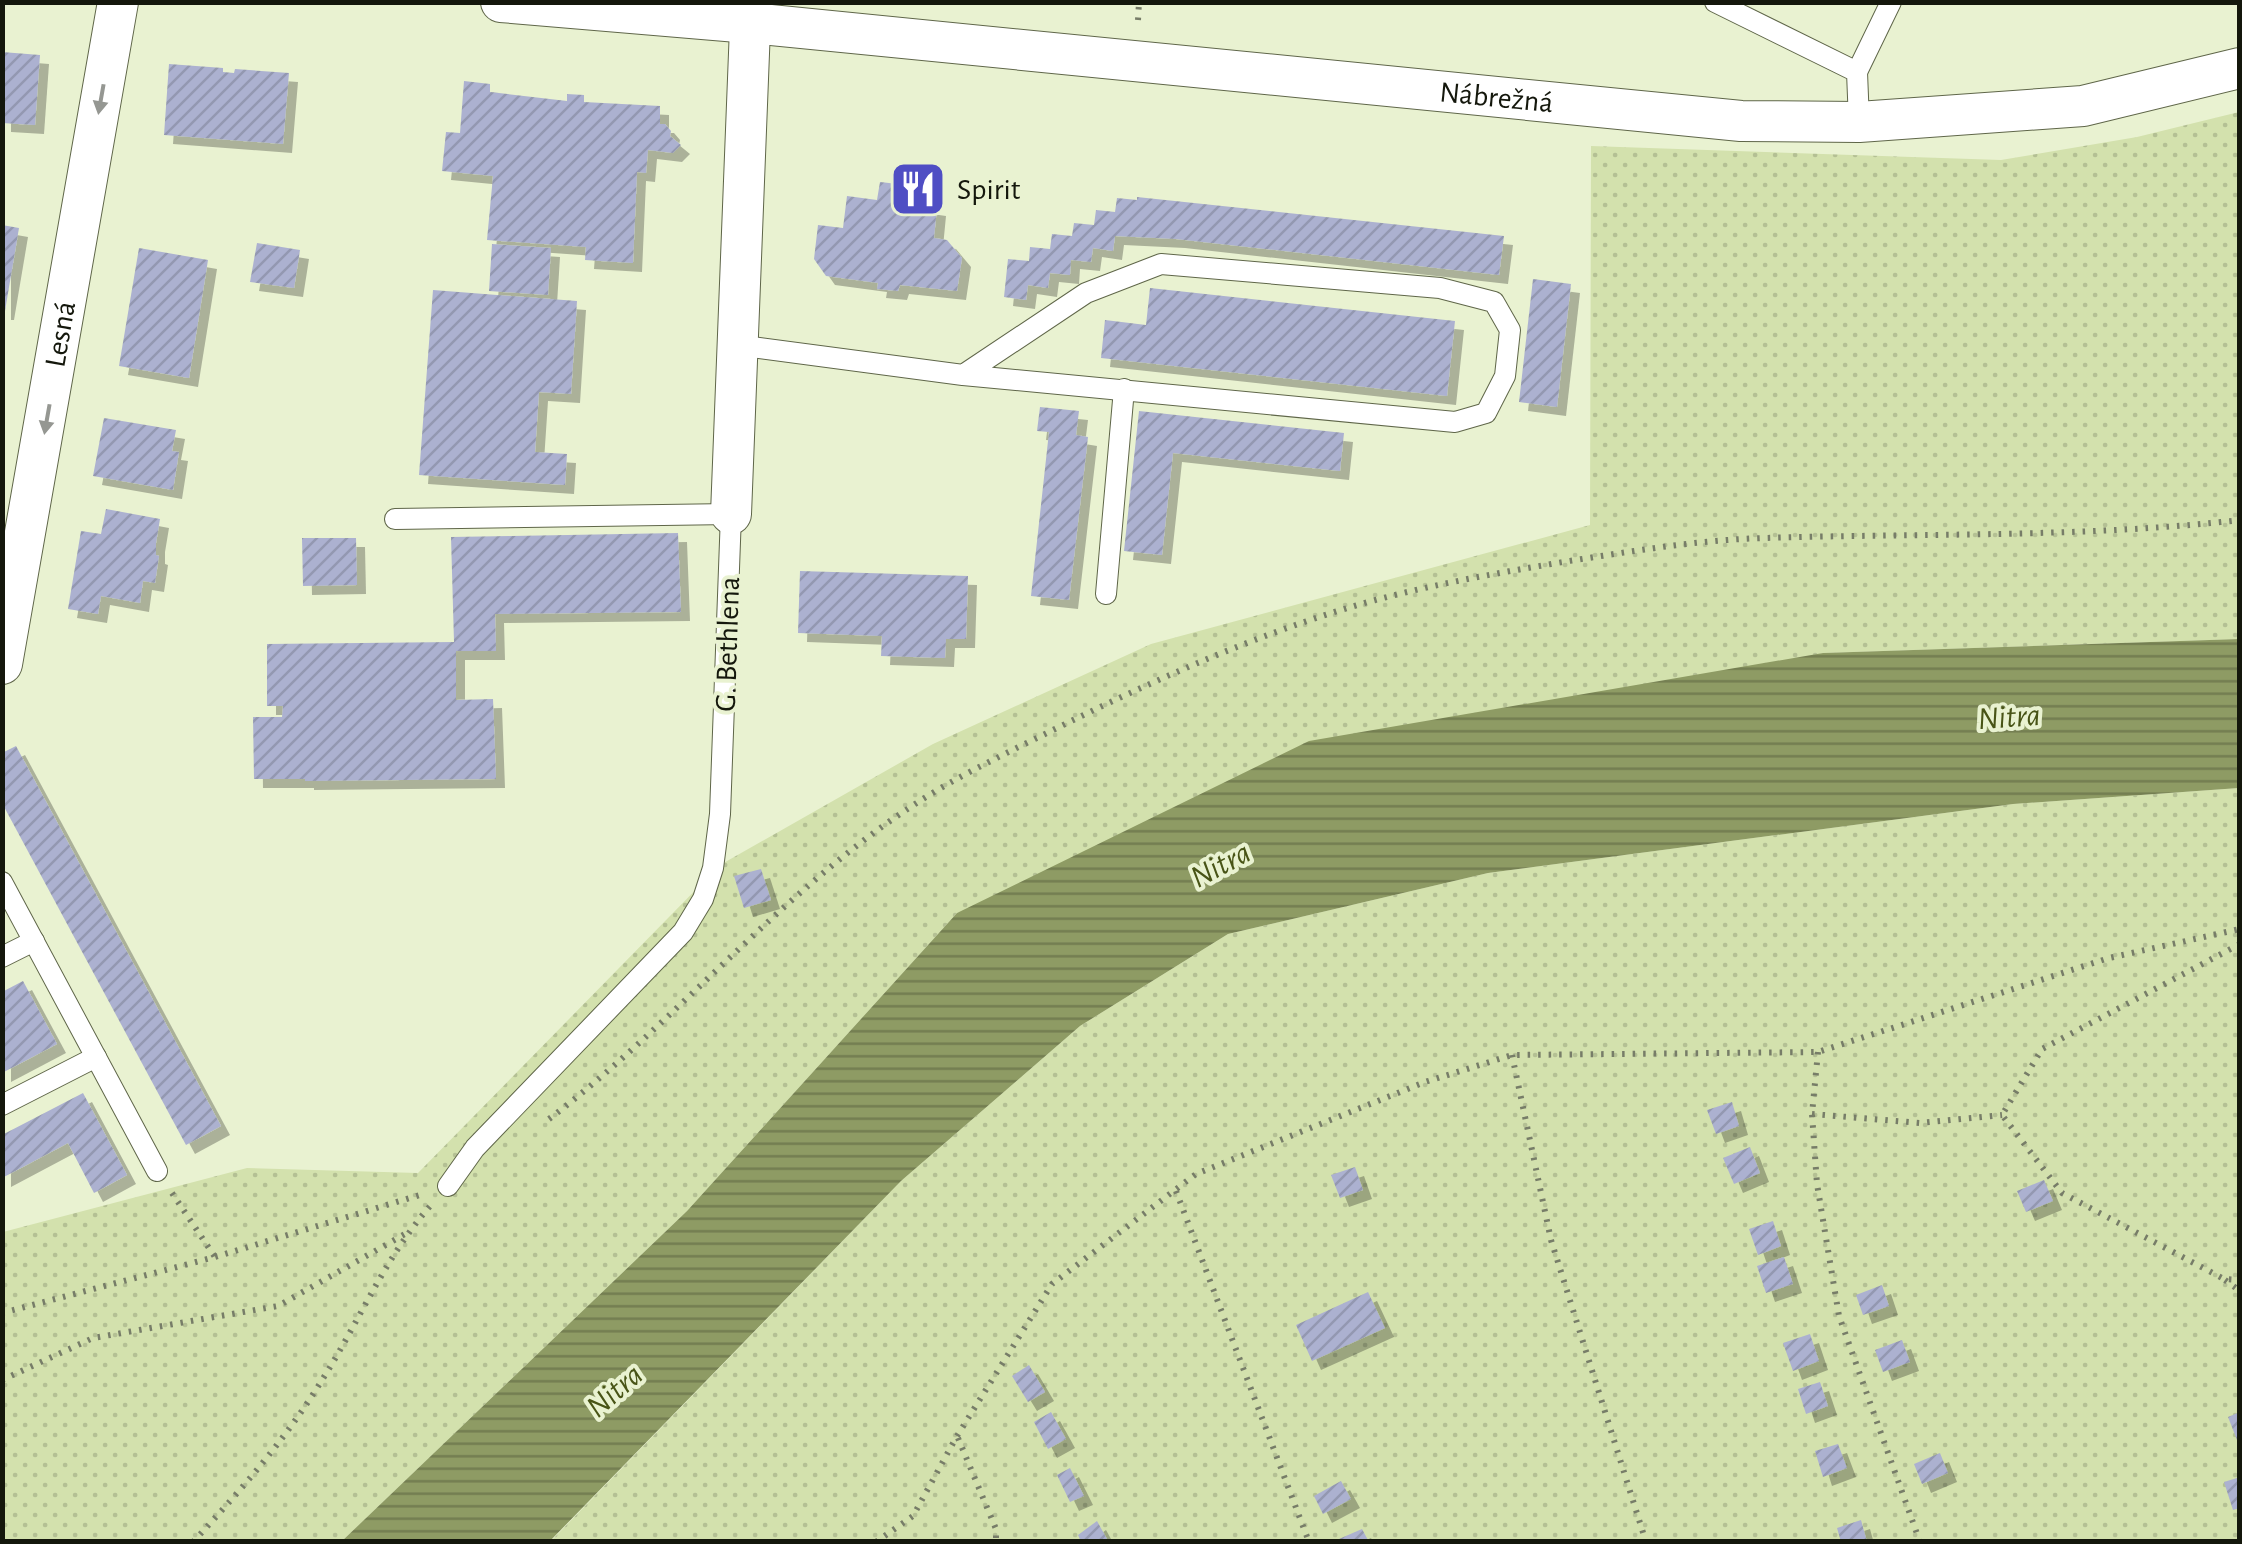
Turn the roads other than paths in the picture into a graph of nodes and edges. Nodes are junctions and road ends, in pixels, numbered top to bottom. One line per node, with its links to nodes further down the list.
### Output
1 (118, 2): 15 (street, Lesná, one-way to 15)
2 (501, 2): 5 (street, Nábrežná)
3 (1715, 2): 7 (lane)
4 (1891, 2): 7 (lane)
5 (751, 13): 8 (street, Nábrežná); 9 (street, G. Bethlena)
6 (2240, 68): 8 (street, Nábrežná)
7 (1857, 72): 8 (lane)
8 (1858, 122)
9 (736, 345): 10 (lane); 12 (street, G. Bethlena)
10 (962, 375): 11 (lane); 11 (lane)
11 (1124, 389): 14 (lane)
12 (730, 514): 13 (lane); 22 (lane, G. Bethlena)
13 (395, 519)
14 (1106, 594)
15 (2, 664)
16 (2, 882): 17 (lane)
17 (34, 941): 18 (lane); 19 (lane)
18 (2, 958)
19 (96, 1057): 20 (lane); 21 (lane)
20 (2, 1106)
21 (158, 1171)
22 (448, 1186)

